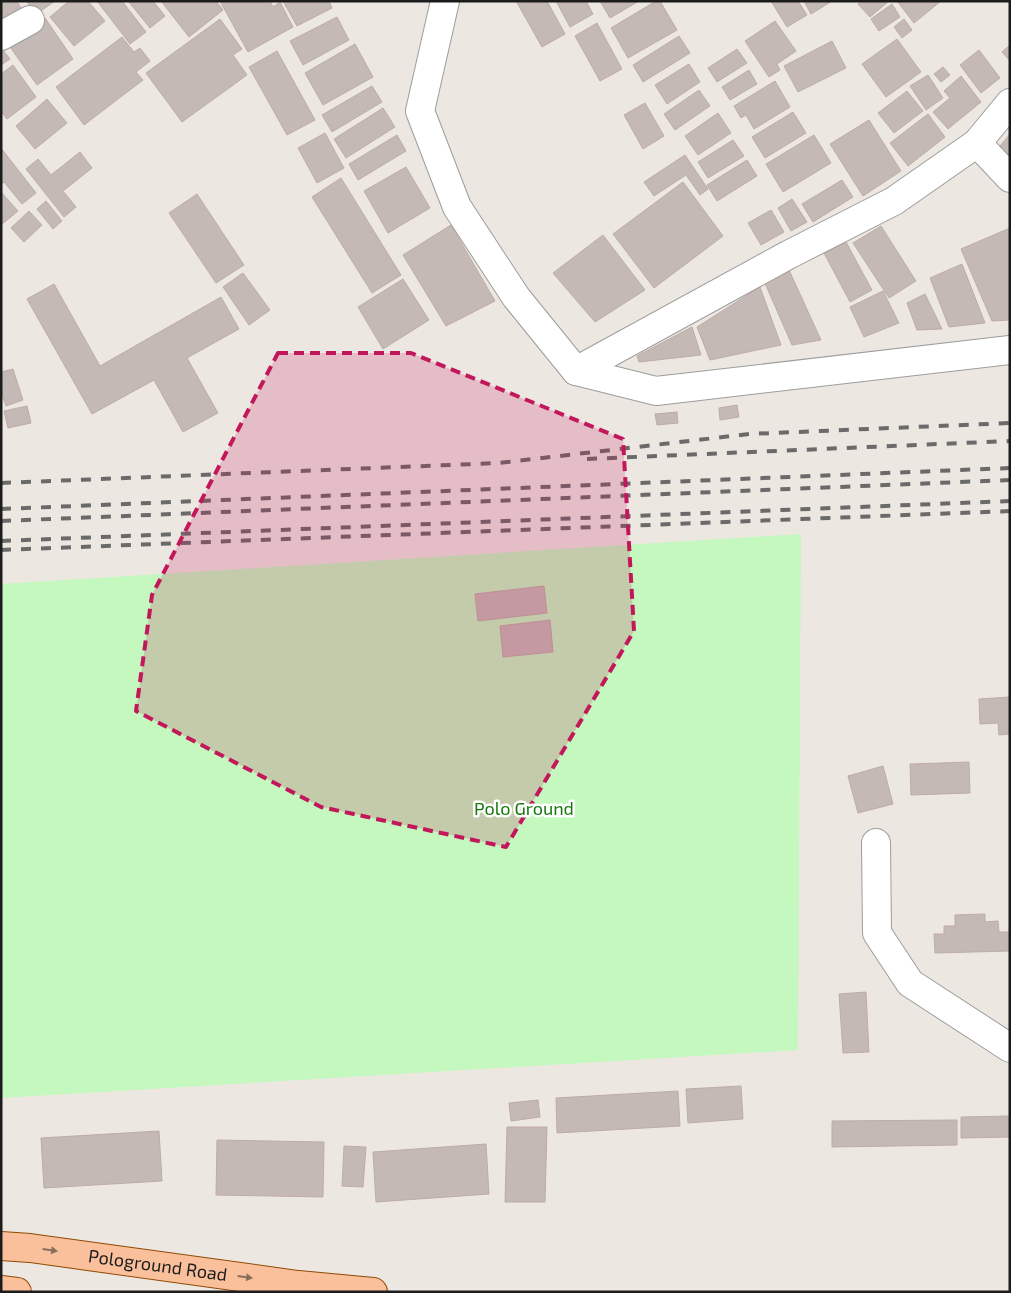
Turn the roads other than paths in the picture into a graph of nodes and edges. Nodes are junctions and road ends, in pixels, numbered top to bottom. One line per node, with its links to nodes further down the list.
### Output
1 (445, 1): 8 (street)
2 (30, 20): 3 (street)
3 (1, 36)
4 (1010, 103): 5 (street)
5 (977, 143): 6 (street); 8 (street)
6 (1010, 178)
7 (1010, 350): 8 (street)
8 (576, 371)
9 (876, 843): 10 (street)
10 (1010, 1048)
11 (1, 1246): 14 (main road, Pologround Road, one-way to 14)
12 (1, 1290): 13 (main road)
13 (17, 1292)
14 (373, 1292)

